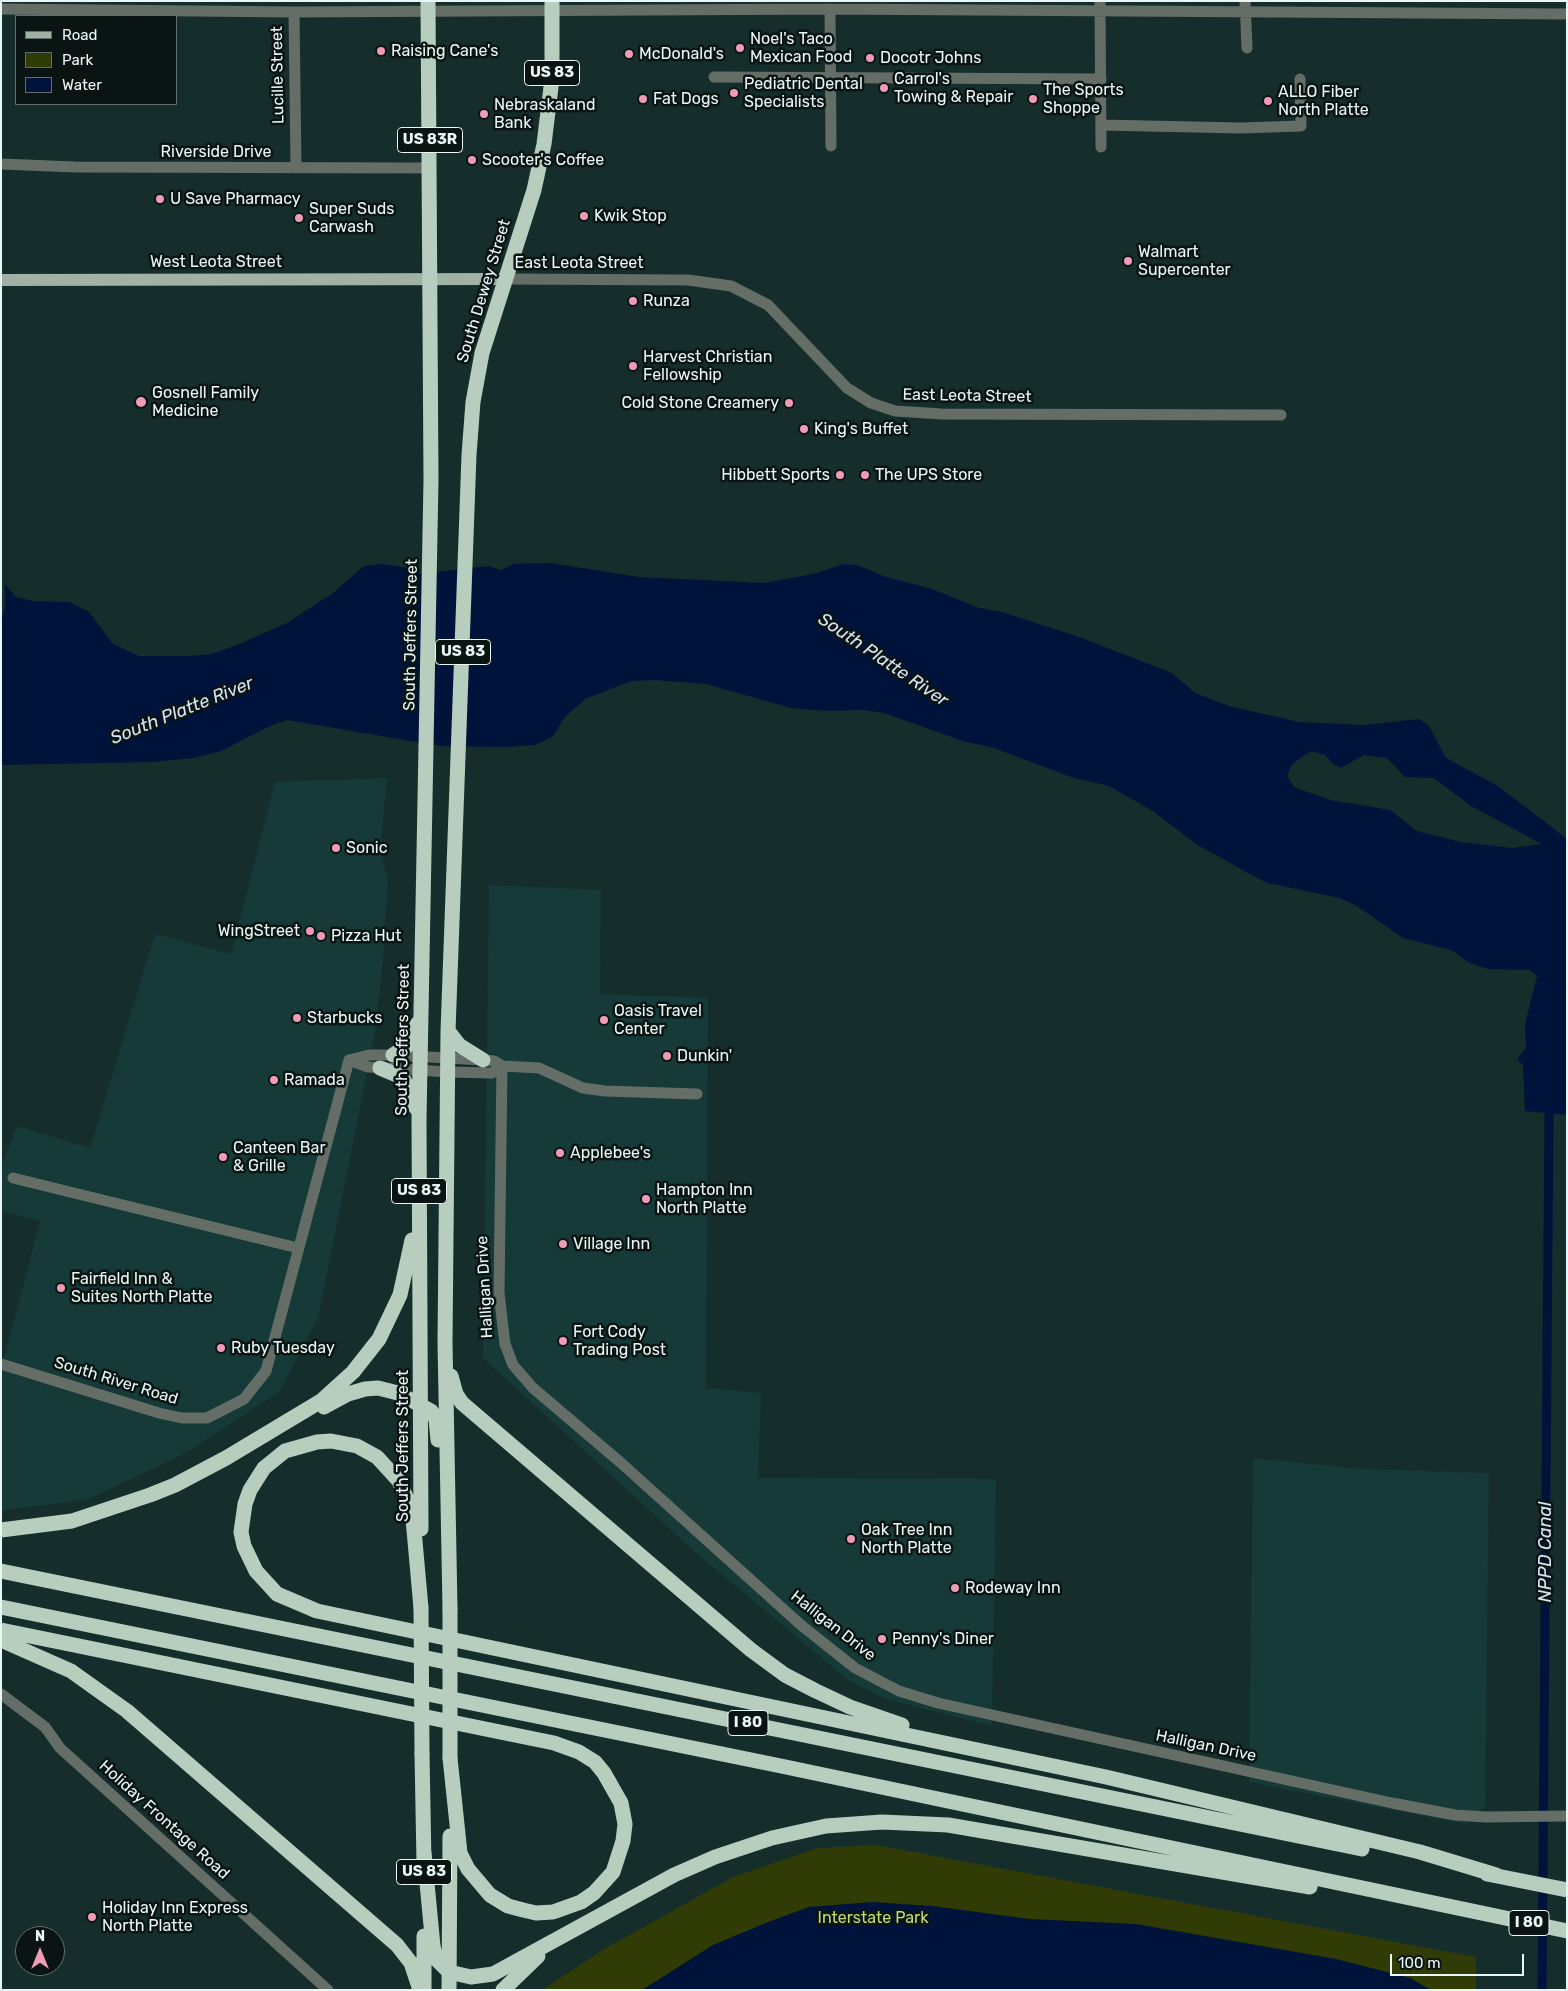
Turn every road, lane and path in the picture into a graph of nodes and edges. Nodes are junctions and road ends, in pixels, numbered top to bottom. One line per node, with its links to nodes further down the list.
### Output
1 (552, 5): 2 (street); 6 (street); 21 (highway, South Dewey Street / US 83)
2 (428, 6): 7 (street); 19 (highway, South Jeffers Street / US 83R)
3 (1100, 6): 4 (street); 6 (street); 12 (street)
4 (1245, 7): 8 (street); 9 (street)
5 (1, 9): 7 (street)
6 (830, 9): 11 (street)
7 (294, 12): 18 (street, Lucille Street)
8 (1567, 14)
9 (1247, 48)
10 (714, 77): 11 (street)
11 (831, 78): 12 (street); 15 (street)
12 (1101, 79): 14 (street)
13 (1300, 79): 14 (street)
14 (1101, 125): 16 (street)
15 (831, 146)
16 (1101, 147)
17 (1, 164): 18 (street, Riverside Drive)
18 (296, 168): 19 (street, Riverside Drive)
19 (430, 168): 20 (highway, South Jeffers Street / US 83R)
20 (430, 279): 21 (main road, East Leota Street); 22 (main road, West Leota Street); 24 (highway, South Jeffers Street / US 83)
21 (504, 279): 23 (street, East Leota Street); 25 (highway, South Dewey Street / US 83)
22 (1, 280)
23 (1281, 415)
24 (422, 1005): 26 (highway); 29 (highway, South Jeffers Street / US 83)
25 (448, 1031): 28 (highway); 30 (highway, US 83)
26 (393, 1054): 27 (street); 29 (street)
27 (349, 1060): 32 (street); 37 (street)
28 (483, 1060): 30 (street); 31 (street)
29 (421, 1062): 30 (street); 32 (street); 34 (highway, South Jeffers Street / US 83)
30 (448, 1065): 31 (street); 38 (highway, US 83)
31 (502, 1066): 33 (street); 52 (street, Halligan Drive)
32 (380, 1068): 34 (highway)
33 (697, 1094)
34 (419, 1119): 36 (highway, South Jeffers Street / US 83)
35 (13, 1178): 37 (street)
36 (419, 1199): 40 (highway, South Jeffers Street / US 83); 41 (highway)
37 (298, 1248): 39 (street, South River Road)
38 (445, 1342): 42 (highway, US 83); 50 (highway)
39 (1, 1364)
40 (420, 1403): 41 (highway); 42 (highway); 46 (highway, South Jeffers Street / US 83)
41 (226, 1458): 43 (highway)
42 (448, 1523): 51 (highway, US 83, bridge)
43 (1, 1530)
44 (1, 1571): 54 (highway, I 80)
45 (1, 1607): 56 (highway, I 80)
46 (421, 1608): 50 (highway); 53 (highway, South Jeffers Street / US 83, bridge)
47 (1, 1630): 51 (highway)
48 (1, 1640): 61 (highway)
49 (1, 1694): 60 (street, Holiday Frontage Road)
50 (967, 1747): 54 (highway)
51 (450, 1758): 59 (highway, US 83)
52 (1567, 1816)
53 (424, 1852): 59 (highway); 62 (highway, South Jeffers Street / US 83)
54 (1496, 1875): 55 (highway, I 80)
55 (1567, 1890)
56 (1492, 1915): 57 (highway, I 80); 58 (highway)
57 (1567, 1931)
58 (554, 1942): 59 (highway); 64 (highway)
59 (449, 1972): 63 (highway, US 83)
60 (328, 1990)
61 (420, 1990)
62 (424, 1990)
63 (449, 1990)
64 (503, 1990)

